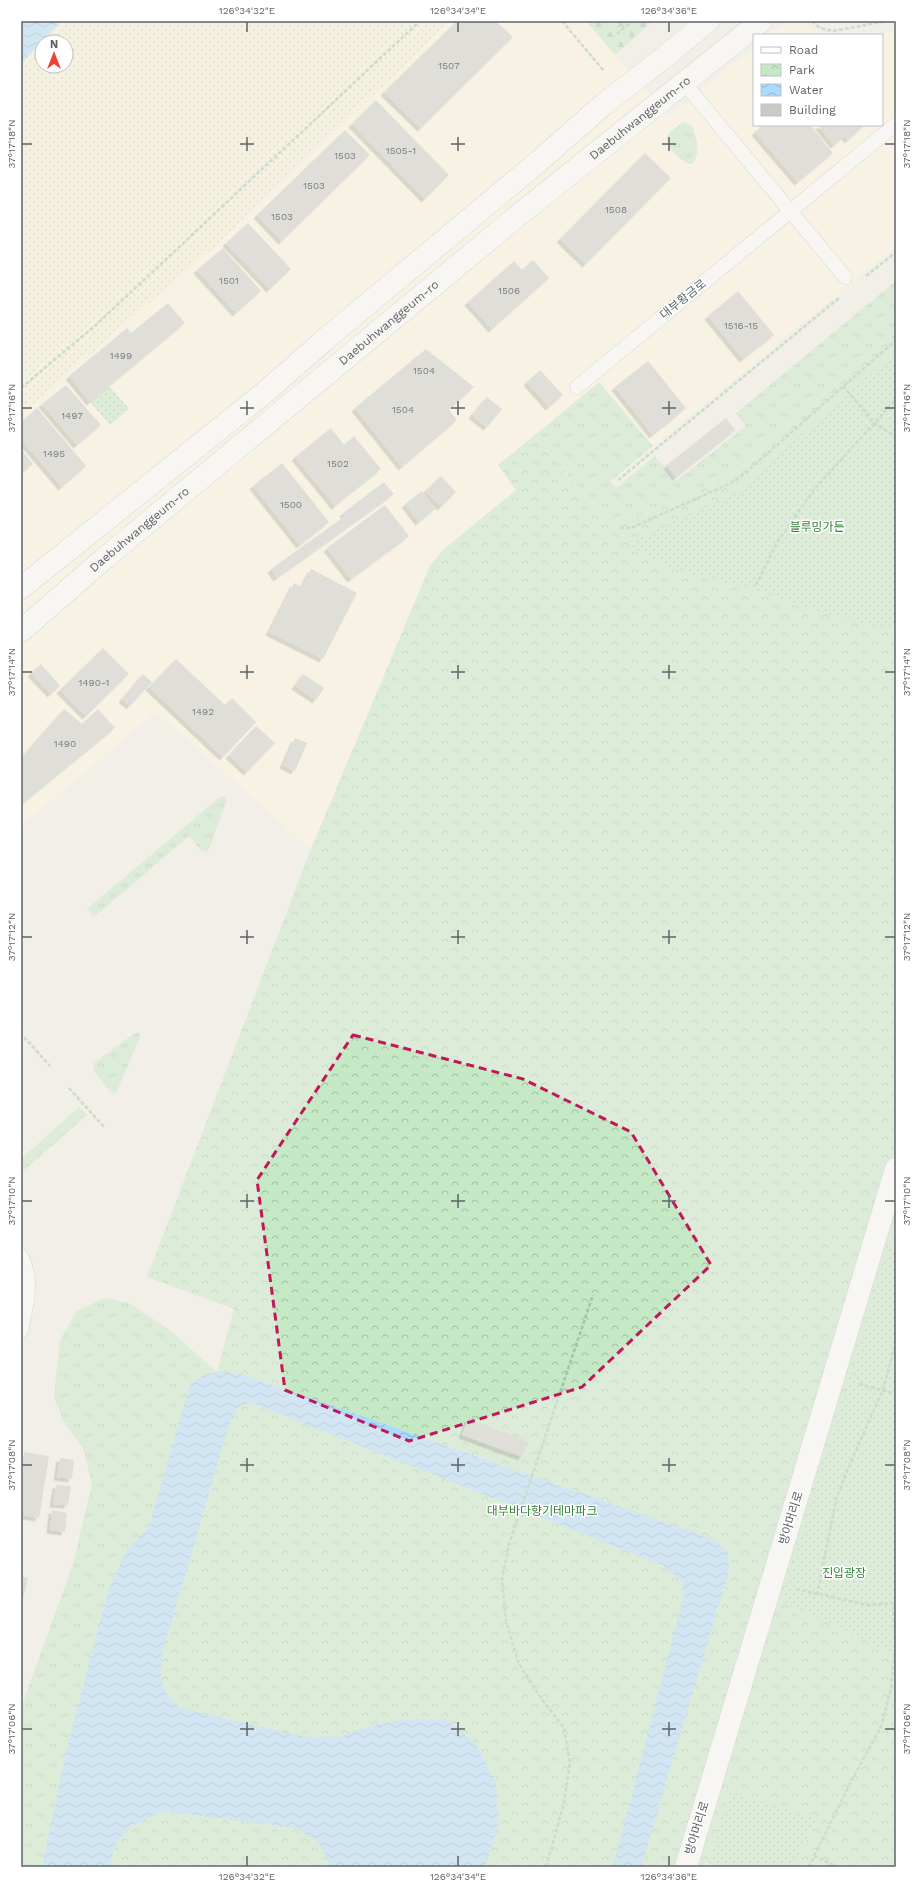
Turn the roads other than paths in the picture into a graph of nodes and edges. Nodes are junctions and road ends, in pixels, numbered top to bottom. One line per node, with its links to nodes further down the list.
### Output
1 (708, 21): 8 (main road)
2 (761, 21): 3 (main road, Daebuhwanggeum-ro)
3 (684, 84): 5 (lane); 9 (main road, Daebuhwanggeum-ro)
4 (896, 124): 5 (lane, 대부황금로)
5 (790, 211): 6 (lane); 7 (lane, 대부황금로)
6 (845, 277)
7 (577, 387)
8 (21, 588)
9 (21, 630)
10 (896, 1169): 13 (main road, 방아머리로)
11 (21, 1256): 12 (lane)
12 (21, 1331)
13 (686, 1867)

